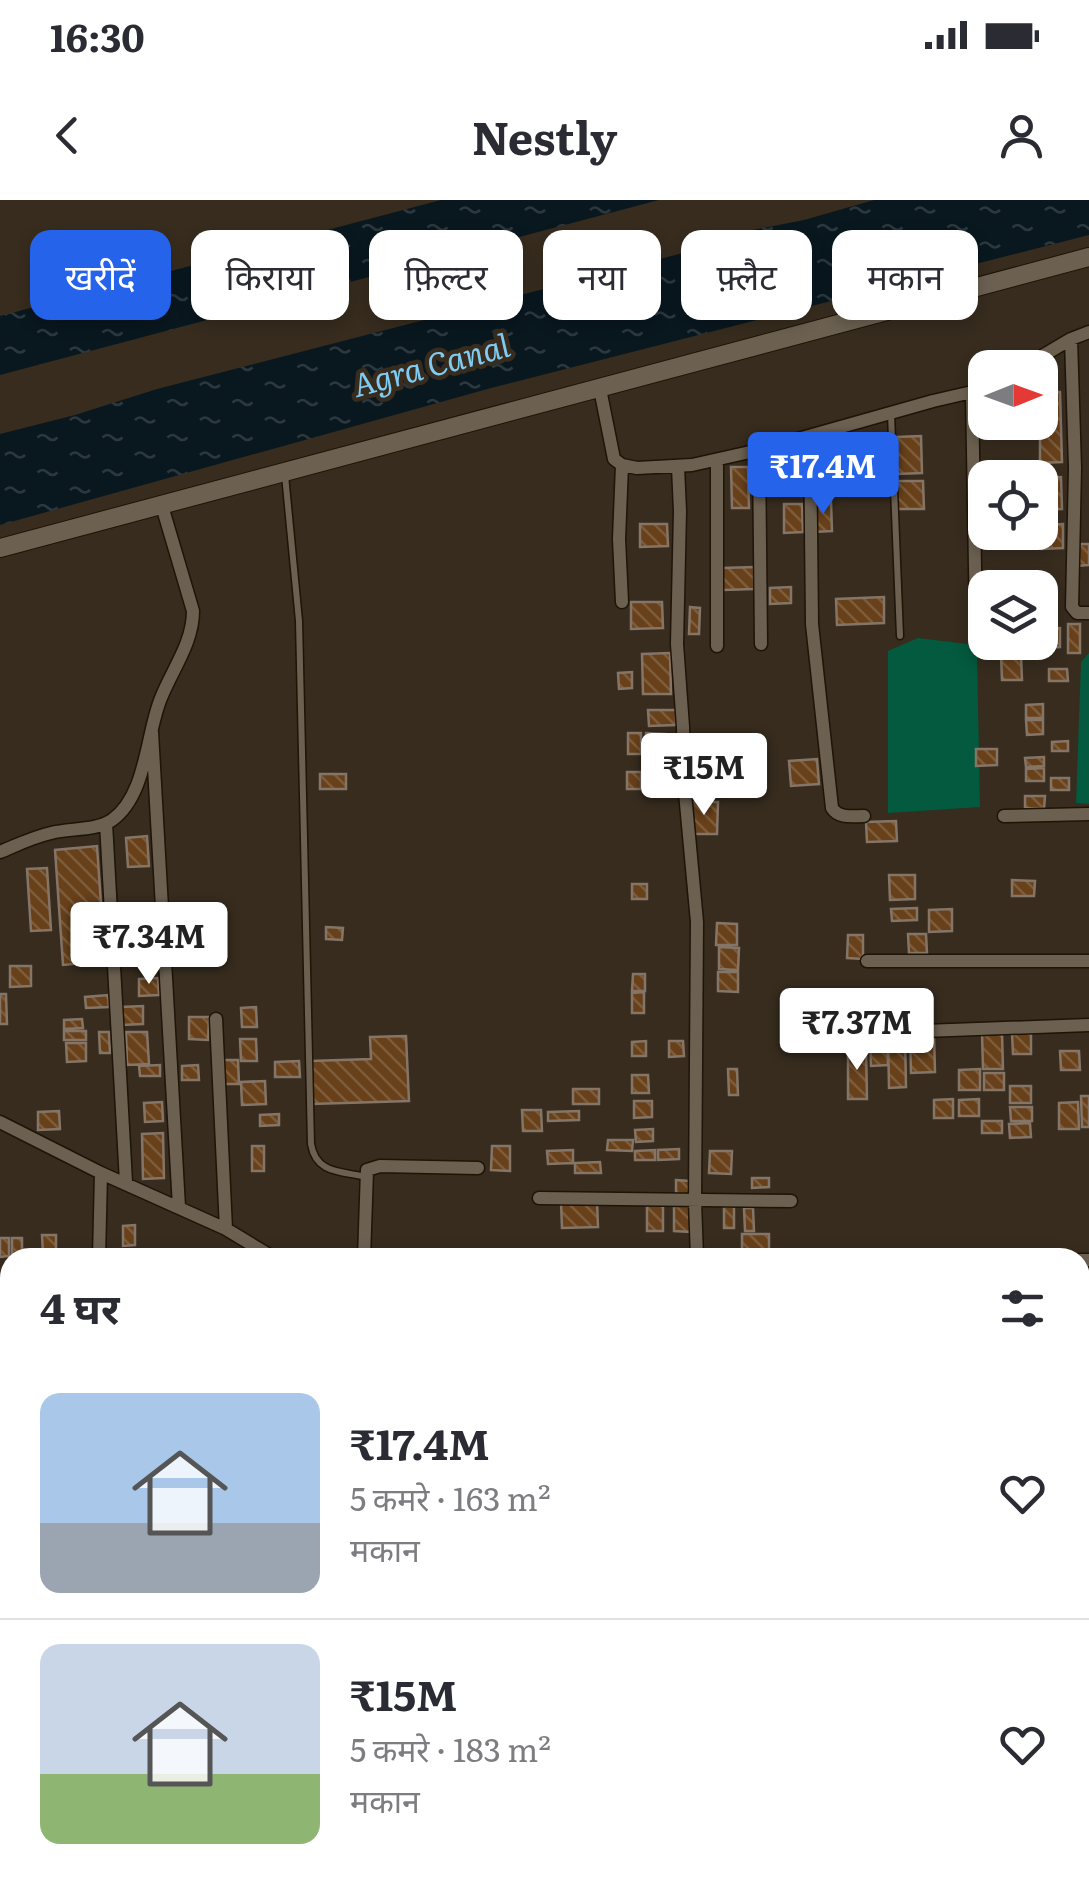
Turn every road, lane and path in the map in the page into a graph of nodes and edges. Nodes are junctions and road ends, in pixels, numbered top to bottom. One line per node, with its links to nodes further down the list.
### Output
1 (1089, 256): 5 (street)
2 (1089, 332): 3 (street)
3 (1071, 339): 4 (street); 14 (street)
4 (1052, 350)
5 (600, 389): 12 (street); 15 (street)
6 (968, 393): 7 (street)
7 (890, 413): 8 (street); 21 (lane)
8 (810, 436): 10 (street); 26 (street)
9 (978, 440): 18 (street)
10 (759, 450): 11 (street); 22 (street)
11 (716, 460): 13 (street); 23 (street)
12 (622, 466): 13 (street); 19 (street)
13 (678, 467): 41 (street)
14 (1082, 468): 20 (street)
15 (284, 473): 16 (street); 38 (lane)
16 (162, 506): 17 (street); 24 (street)
17 (0, 548)
18 (977, 570)
19 (622, 602)
20 (1089, 613)
21 (900, 636)
22 (762, 644)
23 (716, 646)
24 (152, 732): 28 (street); 43 (street)
25 (1089, 814): 27 (street)
26 (864, 816)
27 (1004, 816)
28 (106, 824): 29 (street); 39 (street)
29 (0, 852)
30 (868, 961): 31 (street)
31 (1089, 961)
32 (216, 1020): 44 (street)
33 (1089, 1025): 34 (street)
34 (870, 1032)
35 (0, 1122): 37 (street)
36 (478, 1168): 38 (street)
37 (102, 1172): 39 (street); 45 (street)
38 (366, 1177): 47 (street)
39 (126, 1182): 43 (street)
40 (539, 1198): 41 (street)
41 (695, 1201): 42 (street); 48 (street)
42 (791, 1201)
43 (179, 1207): 44 (street)
44 (226, 1229): 46 (street)
45 (99, 1248)
46 (257, 1248)
47 (364, 1248)
48 (697, 1248)

